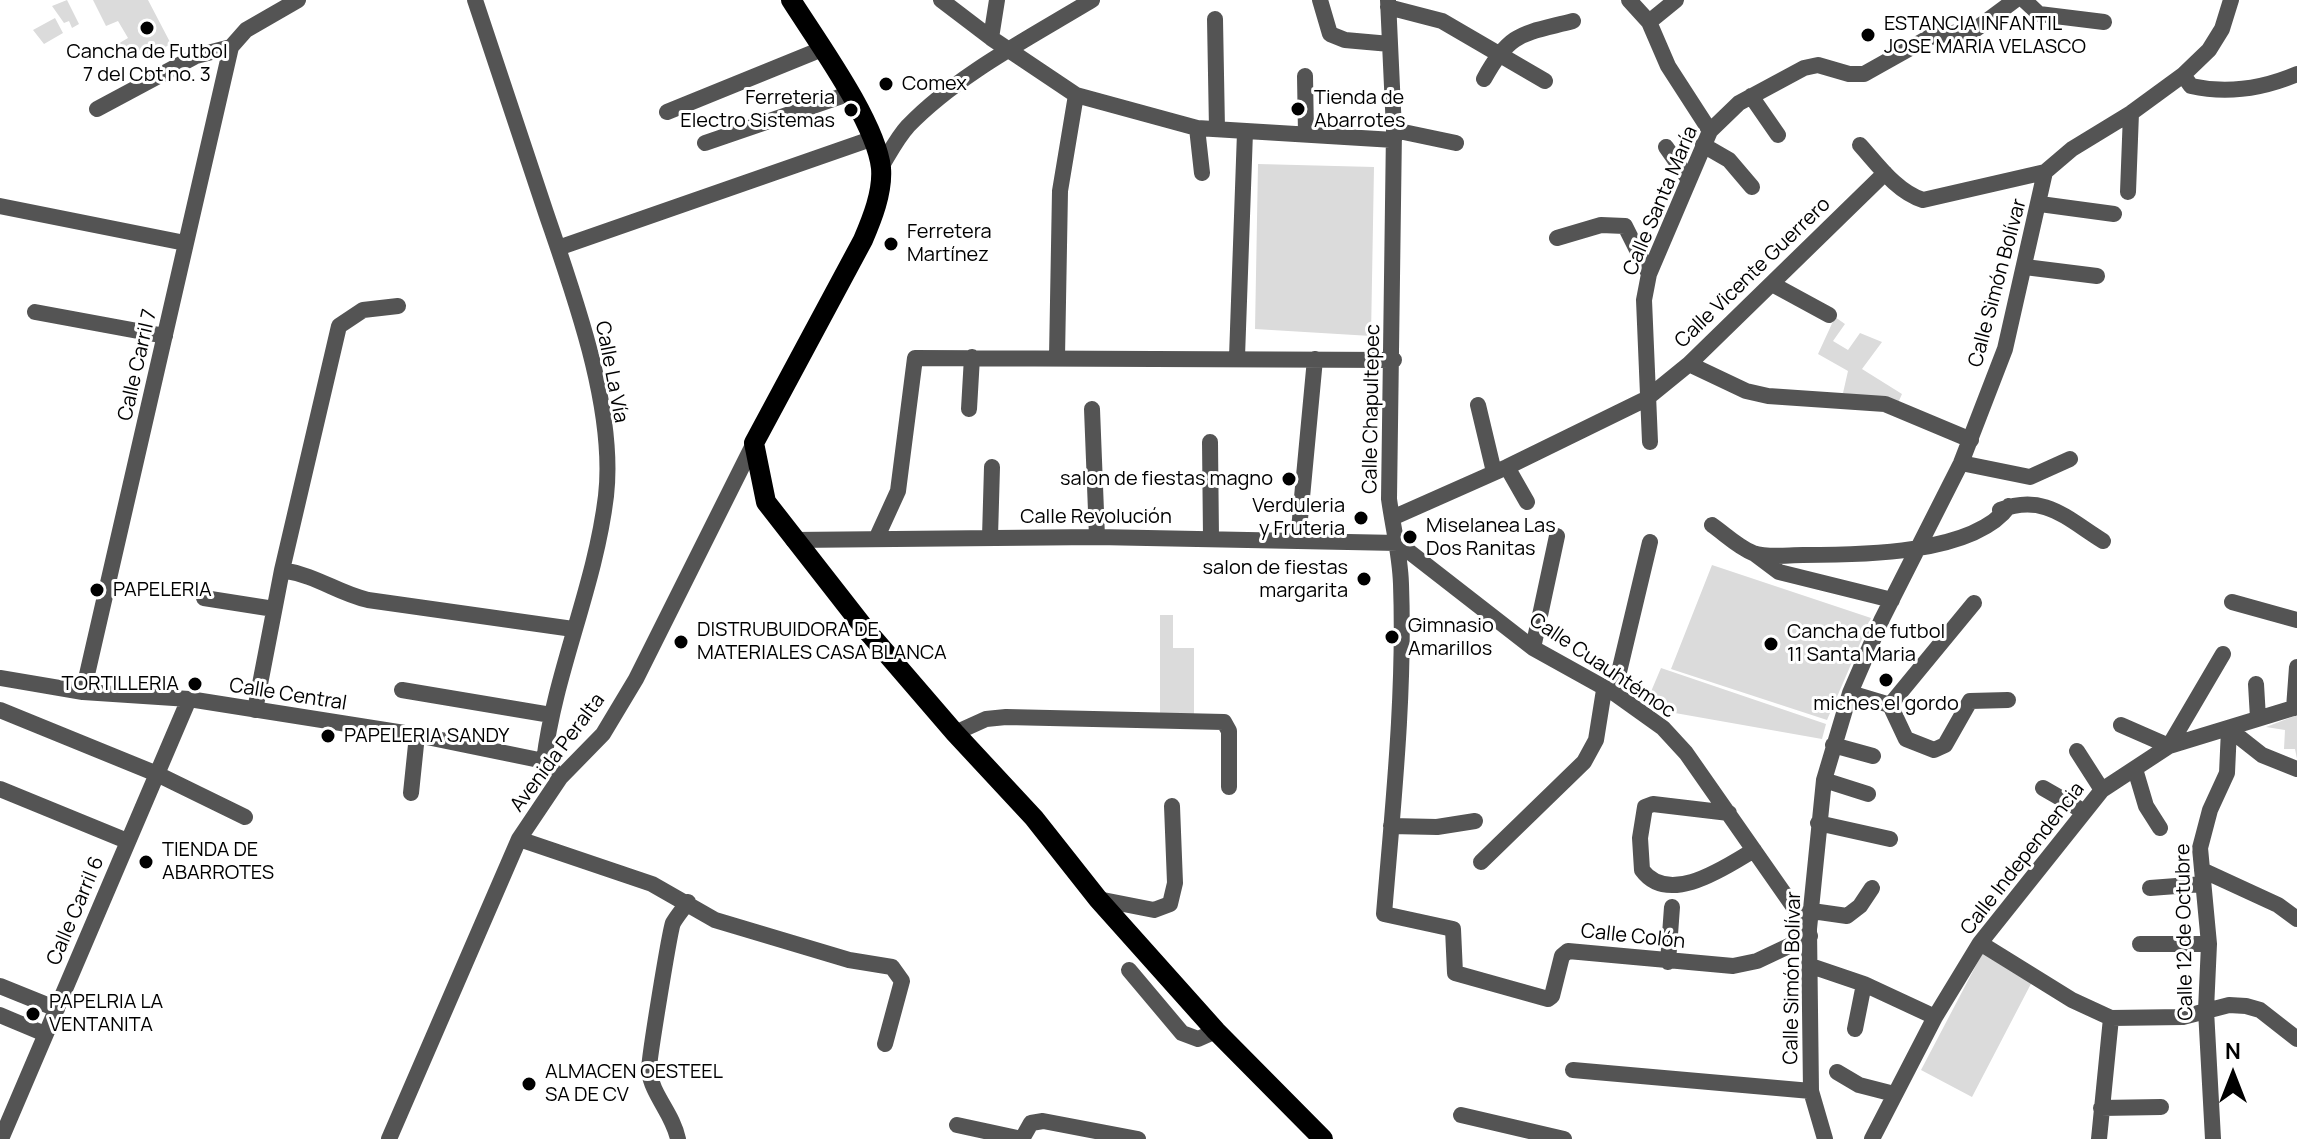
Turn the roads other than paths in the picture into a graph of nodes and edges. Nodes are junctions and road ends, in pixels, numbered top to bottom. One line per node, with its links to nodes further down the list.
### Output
1 (298, 0): 20 (street)
2 (475, 0): 59 (street, Calle La Vía)
3 (791, 0): 21 (main road)
4 (941, 0): 18 (street)
5 (997, 0): 18 (street)
6 (1092, 0): 22 (street)
7 (1320, 0): 19 (street)
8 (1629, 0): 14 (street)
9 (1676, 0): 14 (street)
10 (2015, 0): 31 (street, Calle Santa María)
11 (2024, 0): 17 (street)
12 (2231, 0): 25 (street, Calle Simón Bolívar)
13 (1388, 3): 19 (street, Calle Chapultepec); 23 (street)
14 (1656, 12): 41 (street)
15 (1215, 19): 36 (street)
16 (1573, 21): 23 (street)
17 (2104, 22)
18 (991, 38): 22 (street)
19 (1390, 44): 39 (street, Calle Chapultepec)
20 (231, 47): 32 (street); 58 (street, Calle Carril 7)
21 (822, 49): 29 (main road); 33 (street)
22 (1010, 50): 30 (street); 47 (street)
23 (1499, 51): 27 (street); 28 (street)
24 (2297, 74): 25 (street)
25 (2183, 75): 34 (street, Calle Simón Bolívar)
26 (1305, 76): 38 (street)
27 (1484, 79)
28 (1545, 81)
29 (848, 94): 42 (main road); 43 (street)
30 (1076, 95): 35 (street); 69 (street)
31 (1751, 96): 40 (street); 41 (street, Calle Santa María)
32 (97, 109)
33 (667, 112)
34 (2131, 113): 48 (street, Calle Simón Bolívar); 53 (street)
35 (1197, 128): 36 (street); 49 (street)
36 (1217, 129): 37 (street)
37 (1245, 132): 38 (street); 70 (street)
38 (1306, 134): 39 (street)
39 (1394, 135): 44 (street); 72 (street, Calle Chapultepec)
40 (1778, 135)
41 (1706, 138): 51 (street, Calle Santa María); 52 (street)
42 (871, 139): 47 (main road); 59 (street)
43 (705, 143)
44 (1456, 143)
45 (1860, 145): 50 (street)
46 (1666, 147): 51 (street)
47 (881, 167): 81 (main road)
48 (2045, 172): 50 (street, Calle Simón Bolívar); 54 (street, Calle Simón Bolívar)
49 (1202, 173)
50 (1885, 173): 63 (street, Calle Vicente Guerrero)
51 (1689, 180): 61 (street, Calle Santa María)
52 (1752, 187)
53 (2128, 192)
54 (2040, 204): 56 (street); 60 (street, Calle Simón Bolívar)
55 (0, 206): 58 (street)
56 (2114, 214)
57 (1557, 238): 61 (street)
58 (185, 243): 67 (street, Calle Carril 7)
59 (558, 248): 108 (street, Calle La Vía)
60 (2025, 267): 62 (street); 78 (street, Calle Simón Bolívar)
61 (1649, 274): 74 (street, Calle Santa María)
62 (2097, 276)
63 (1772, 284): 66 (street); 73 (street, Calle Vicente Guerrero)
64 (398, 306): 101 (street)
65 (35, 312): 67 (street)
66 (1829, 315)
67 (165, 336): 115 (street, Calle Carril 7)
68 (972, 357): 69 (street); 76 (street); 90 (street)
69 (1057, 357): 70 (street)
70 (1237, 357): 71 (street)
71 (1315, 359): 72 (street); 95 (street)
72 (1394, 360): 87 (street, Calle Chapultepec)
73 (1689, 364): 74 (street, Calle Vicente Guerrero); 78 (street)
74 (1646, 399): 80 (street, Calle Santa María); 85 (street)
75 (1478, 405): 85 (street)
76 (969, 409)
77 (1092, 409): 92 (street)
78 (1971, 440): 83 (street, Calle Simón Bolívar)
79 (1210, 442): 93 (street)
80 (1650, 442)
81 (754, 443): 94 (main road); 138 (street, Avenida Peralta)
82 (2070, 459): 83 (street)
83 (1961, 463): 96 (street, Calle Simón Bolívar)
84 (992, 467): 91 (street)
85 (1501, 470): 86 (street); 87 (street)
86 (1527, 502)
87 (1392, 518): 99 (street, Calle Chapultepec)
88 (1712, 525): 100 (street)
89 (1557, 536): 109 (street)
90 (877, 537): 91 (street, Calle Revolución); 94 (street, Calle Revolución)
91 (990, 537): 92 (street, Calle Revolución)
92 (1097, 537): 93 (street, Calle Revolución)
93 (1211, 538): 95 (street, Calle Revolución)
94 (793, 540): 128 (main road)
95 (1298, 540): 99 (street, Calle Revolución)
96 (1923, 541): 97 (street); 100 (street); 103 (street, Calle Simón Bolívar)
97 (2103, 541)
98 (1650, 542): 116 (street)
99 (1398, 543): 109 (street, Calle Cuauhtémoc); 152 (street, Calle Chapultepec)
100 (1755, 554): 103 (street)
101 (282, 570): 106 (street); 108 (street)
102 (204, 598): 106 (street)
103 (1892, 600): 117 (street, Calle Simón Bolívar)
104 (2232, 602): 107 (street)
105 (1974, 603): 120 (street)
106 (274, 609): 123 (street)
107 (2297, 620)
108 (573, 629): 124 (street, Calle La Vía)
109 (1533, 648): 116 (street, Calle Cuauhtémoc)
110 (2223, 654): 131 (street)
111 (2297, 667): 121 (street)
112 (0, 678): 115 (street, Calle Central)
113 (2256, 684): 125 (street)
114 (402, 690): 124 (street)
115 (83, 692): 118 (street, Calle Central)
116 (1609, 692): 148 (street, Calle Cuauhtémoc); 158 (street)
117 (1850, 693): 120 (street); 130 (street, Calle Simón Bolívar)
118 (189, 699): 123 (street, Calle Central); 137 (street, Calle Carril 6)
119 (2008, 700): 120 (street)
120 (1890, 705)
121 (2296, 708): 125 (street, Calle Independencia)
122 (0, 710): 137 (street)
123 (255, 710): 129 (street, Calle Central)
124 (551, 715): 134 (street, Calle La Vía)
125 (2258, 718): 127 (street, Calle Independencia)
126 (2121, 725): 131 (street)
127 (2229, 729): 131 (street, Calle Independencia); 136 (street); 159 (street, Calle 12 de Octubre)
128 (955, 733): 140 (street); 162 (main road)
129 (417, 735): 134 (street, Calle Central); 144 (street)
130 (1833, 745): 133 (street); 139 (street, Calle Simón Bolívar)
131 (2169, 746): 135 (street, Calle Independencia)
132 (2077, 751): 143 (street)
133 (1873, 756)
134 (544, 761): 138 (street)
135 (2135, 769): 143 (street, Calle Independencia); 153 (street)
136 (2297, 769)
137 (157, 774): 149 (street); 156 (street, Calle Carril 6)
138 (560, 778): 154 (street, Avenida Peralta)
139 (1824, 780): 145 (street); 151 (street, Calle Simón Bolívar)
140 (1229, 787)
141 (2043, 788): 147 (street)
142 (0, 789): 156 (street)
143 (2102, 790): 147 (street, Calle Independencia)
144 (411, 793)
145 (1868, 794)
146 (1172, 806): 162 (street)
147 (2083, 811): 169 (street, Calle Independencia)
148 (1729, 813): 157 (street, Calle Cuauhtémoc); 157 (street)
149 (245, 817)
150 (1475, 821): 152 (street)
151 (1818, 823): 155 (street); 165 (street, Calle Simón Bolívar)
152 (1391, 826): 166 (street, Calle Chapultepec)
153 (2160, 828)
154 (519, 839): 163 (street); 196 (street, Avenida Peralta)
155 (1890, 839)
156 (127, 841): 177 (street, Calle Carril 6)
157 (1754, 850): 168 (street, Calle Cuauhtémoc)
158 (1481, 862)
159 (2203, 877): 161 (street); 167 (street); 171 (street, Calle 12 de Octubre)
160 (1872, 888): 165 (street)
161 (2150, 888)
162 (1098, 899): 183 (main road)
163 (688, 902): 186 (street); 197 (street)
164 (1672, 907): 172 (street)
165 (1812, 911): 168 (street, Calle Simón Bolívar)
166 (1384, 914): 172 (street, Calle Colón)
167 (2297, 919)
168 (1810, 932): 172 (street, Calle Colón); 173 (street, Calle Simón Bolívar)
169 (1980, 943): 180 (street, Calle Independencia); 181 (street)
170 (2140, 944): 171 (street)
171 (2209, 944): 178 (street, Calle 12 de Octubre)
172 (1668, 962)
173 (1811, 966): 175 (street); 189 (street, Calle Simón Bolívar)
174 (1129, 970): 183 (street)
175 (1864, 984): 180 (street); 182 (street)
176 (0, 986): 177 (street)
177 (57, 1009): 184 (street, Calle Carril 6)
178 (2206, 1010): 181 (street); 185 (street); 204 (street, Calle 12 de Octubre)
179 (0, 1015): 184 (street)
180 (1935, 1017): 190 (street, Calle Independencia)
181 (2111, 1018): 192 (street)
182 (1855, 1029)
183 (1216, 1031): 199 (main road)
184 (45, 1034): 195 (street, Calle Carril 6)
185 (2297, 1039)
186 (885, 1044)
187 (1573, 1070): 189 (street)
188 (1837, 1072): 190 (street)
189 (1811, 1091): 201 (street, Calle Simón Bolívar)
190 (1894, 1094): 202 (street, Calle Independencia)
191 (2161, 1107): 192 (street)
192 (2101, 1108): 203 (street)
193 (1461, 1115): 200 (street)
194 (957, 1125): 198 (street)
195 (1, 1139)
196 (389, 1139)
197 (678, 1139)
198 (1138, 1139)
199 (1323, 1139)
200 (1564, 1139)
201 (1825, 1139)
202 (1872, 1139)
203 (2099, 1139)
204 (2213, 1139)

